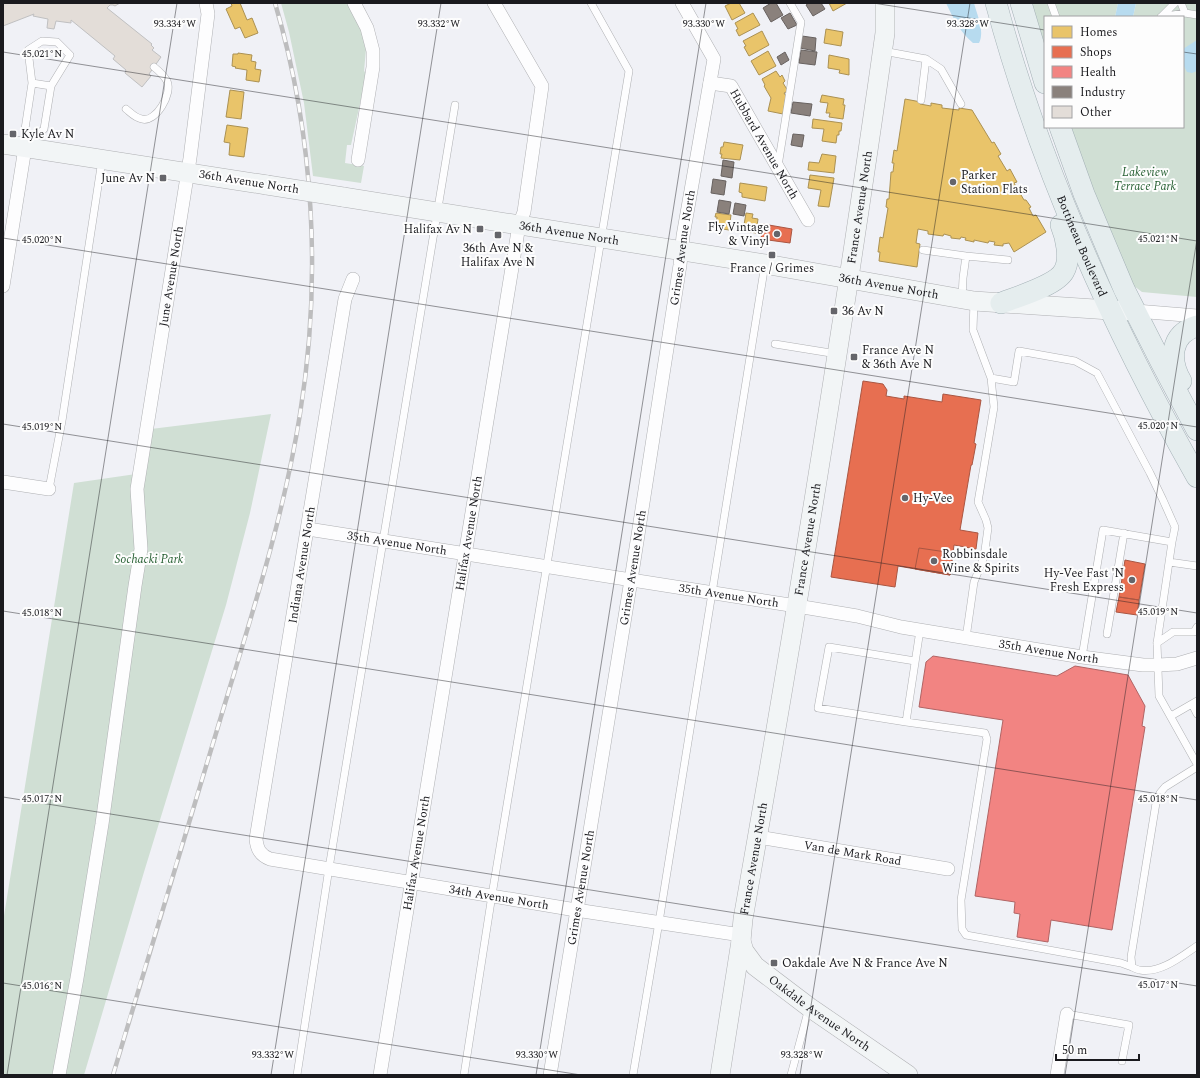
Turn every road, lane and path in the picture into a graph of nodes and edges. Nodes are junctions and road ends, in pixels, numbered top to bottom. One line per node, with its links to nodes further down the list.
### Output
1 (206, 3): 36 (street, June Avenue North)
2 (354, 3): 34 (street)
3 (494, 3): 39 (street, Halifax Avenue North)
4 (591, 3): 40 (lane)
5 (682, 3): 24 (street, Grimes Avenue North)
6 (790, 3): 35 (lane)
7 (885, 3): 19 (street, France Avenue North)
8 (996, 3): 18 (main road, Bottineau Boulevard)
9 (1020, 3): 22 (main road)
10 (1052, 3): 15 (lane)
11 (1175, 3): 16 (lane)
12 (1181, 3): 13 (lane)
13 (1185, 13): 14 (lane); 17 (lane)
14 (1197, 15)
15 (1056, 16)
16 (1162, 16)
17 (1167, 16)
18 (1009, 48): 50 (main road); 51 (main road, Bottineau Boulevard)
19 (882, 51): 20 (lane); 46 (street, France Avenue North)
20 (926, 59): 26 (lane); 27 (lane)
21 (154, 67): 29 (lane)
22 (1044, 80)
23 (32, 82): 25 (lane); 25 (lane); 31 (lane)
24 (710, 83): 35 (street, Hubbard Avenue North); 41 (street, Grimes Avenue North)
25 (51, 86): 31 (lane)
26 (921, 100)
27 (962, 104)
28 (455, 105): 37 (lane)
29 (126, 109)
30 (1060, 128): 52 (main road, Bottineau Boulevard)
31 (29, 143): 32 (street, 36th Avenue North); 33 (street, 36th Avenue North); 48 (street)
32 (3, 144)
33 (102, 159): 36 (street, 36th Avenue North); 62 (lane)
34 (358, 160)
35 (777, 168): 38 (street, Hubbard Avenue North)
36 (188, 173): 37 (street, 36th Avenue North, bridge); 104 (street, June Avenue North)
37 (437, 212): 39 (street, 36th Avenue North); 65 (lane)
38 (808, 220)
39 (519, 224): 40 (street, 36th Avenue North); 67 (street, Halifax Avenue North)
40 (602, 237): 41 (street, 36th Avenue North); 69 (lane)
41 (682, 250): 45 (street, 36th Avenue North); 71 (street, Grimes Avenue North)
42 (923, 250): 43 (lane)
43 (966, 256): 44 (lane); 49 (lane)
44 (1008, 260)
45 (766, 264): 46 (street, 36th Avenue North); 72 (lane)
46 (849, 278): 49 (street, 36th Avenue North); 56 (street, France Avenue North)
47 (353, 279): 63 (street, Indiana Avenue North)
48 (3, 286)
49 (968, 300): 50 (street, 36th Avenue North); 57 (lane)
50 (1001, 303): 51 (street, 36th Avenue North)
51 (1110, 310): 52 (street, 36th Avenue North); 60 (main road, Bottineau Boulevard)
52 (1136, 311): 53 (street); 59 (main road, Bottineau Boulevard)
53 (1197, 316)
54 (1197, 326): 58 (main road)
55 (776, 344): 56 (lane)
56 (837, 354): 73 (street, France Avenue North)
57 (991, 378): 66 (lane); 77 (lane)
58 (1197, 410)
59 (1197, 430)
60 (1197, 477)
61 (3, 482): 62 (street)
62 (49, 489)
63 (308, 529): 65 (street, 35th Avenue North); 90 (street, Indiana Avenue North)
64 (1124, 533): 66 (lane); 76 (lane); 79 (lane)
65 (384, 541): 67 (street, 35th Avenue North); 91 (lane)
66 (1172, 542): 68 (lane)
67 (465, 554): 69 (street, 35th Avenue North); 93 (street, Halifax Avenue North)
68 (1169, 562): 70 (lane); 78 (lane)
69 (547, 566): 71 (street, 35th Avenue North); 94 (lane)
70 (1197, 566)
71 (631, 580): 72 (street, 35th Avenue North); 95 (street, Grimes Avenue North)
72 (712, 592): 73 (street, 35th Avenue North); 96 (lane)
73 (797, 606): 75 (street, 35th Avenue North); 89 (street, France Avenue North)
74 (1197, 627): 78 (lane)
75 (920, 630): 77 (street, 35th Avenue North); 81 (lane)
76 (1107, 634)
77 (966, 638): 79 (street, 35th Avenue North)
78 (1157, 643): 82 (lane)
79 (1082, 657): 82 (street, 35th Avenue North)
80 (1197, 658): 82 (street, 35th Avenue North)
81 (915, 661): 86 (lane); 86 (lane)
82 (1158, 665): 85 (lane)
83 (1194, 702): 84 (lane); 85 (lane)
84 (1197, 714)
85 (1171, 716): 87 (lane)
86 (906, 722): 99 (lane)
87 (1197, 764)
88 (1197, 767): 99 (lane)
89 (758, 837): 92 (street, Van de Mark Road); 97 (street, France Avenue North)
90 (259, 852): 91 (street, 34th Avenue North)
91 (329, 868): 93 (street, 34th Avenue North); 105 (lane)
92 (948, 869)
93 (412, 882): 94 (street, 34th Avenue North); 106 (street, Halifax Avenue North)
94 (492, 895): 95 (street, 34th Avenue North); 107 (lane)
95 (576, 910): 96 (street, 34th Avenue North); 108 (street, Grimes Avenue North)
96 (659, 922): 97 (street, 34th Avenue North); 109 (lane)
97 (741, 938): 100 (street, Oakdale Avenue North); 110 (street, France Avenue North)
98 (1197, 946): 99 (lane)
99 (1132, 967)
100 (809, 1008): 103 (street, Oakdale Avenue North); 111 (lane)
101 (1067, 1014): 102 (lane); 113 (street)
102 (1122, 1061)
103 (887, 1068): 112 (street, Oakdale Avenue North)
104 (59, 1075)
105 (297, 1075)
106 (380, 1075)
107 (464, 1075)
108 (550, 1075)
109 (632, 1075)
110 (720, 1075)
111 (791, 1075)
112 (908, 1075)
113 (1057, 1075)

